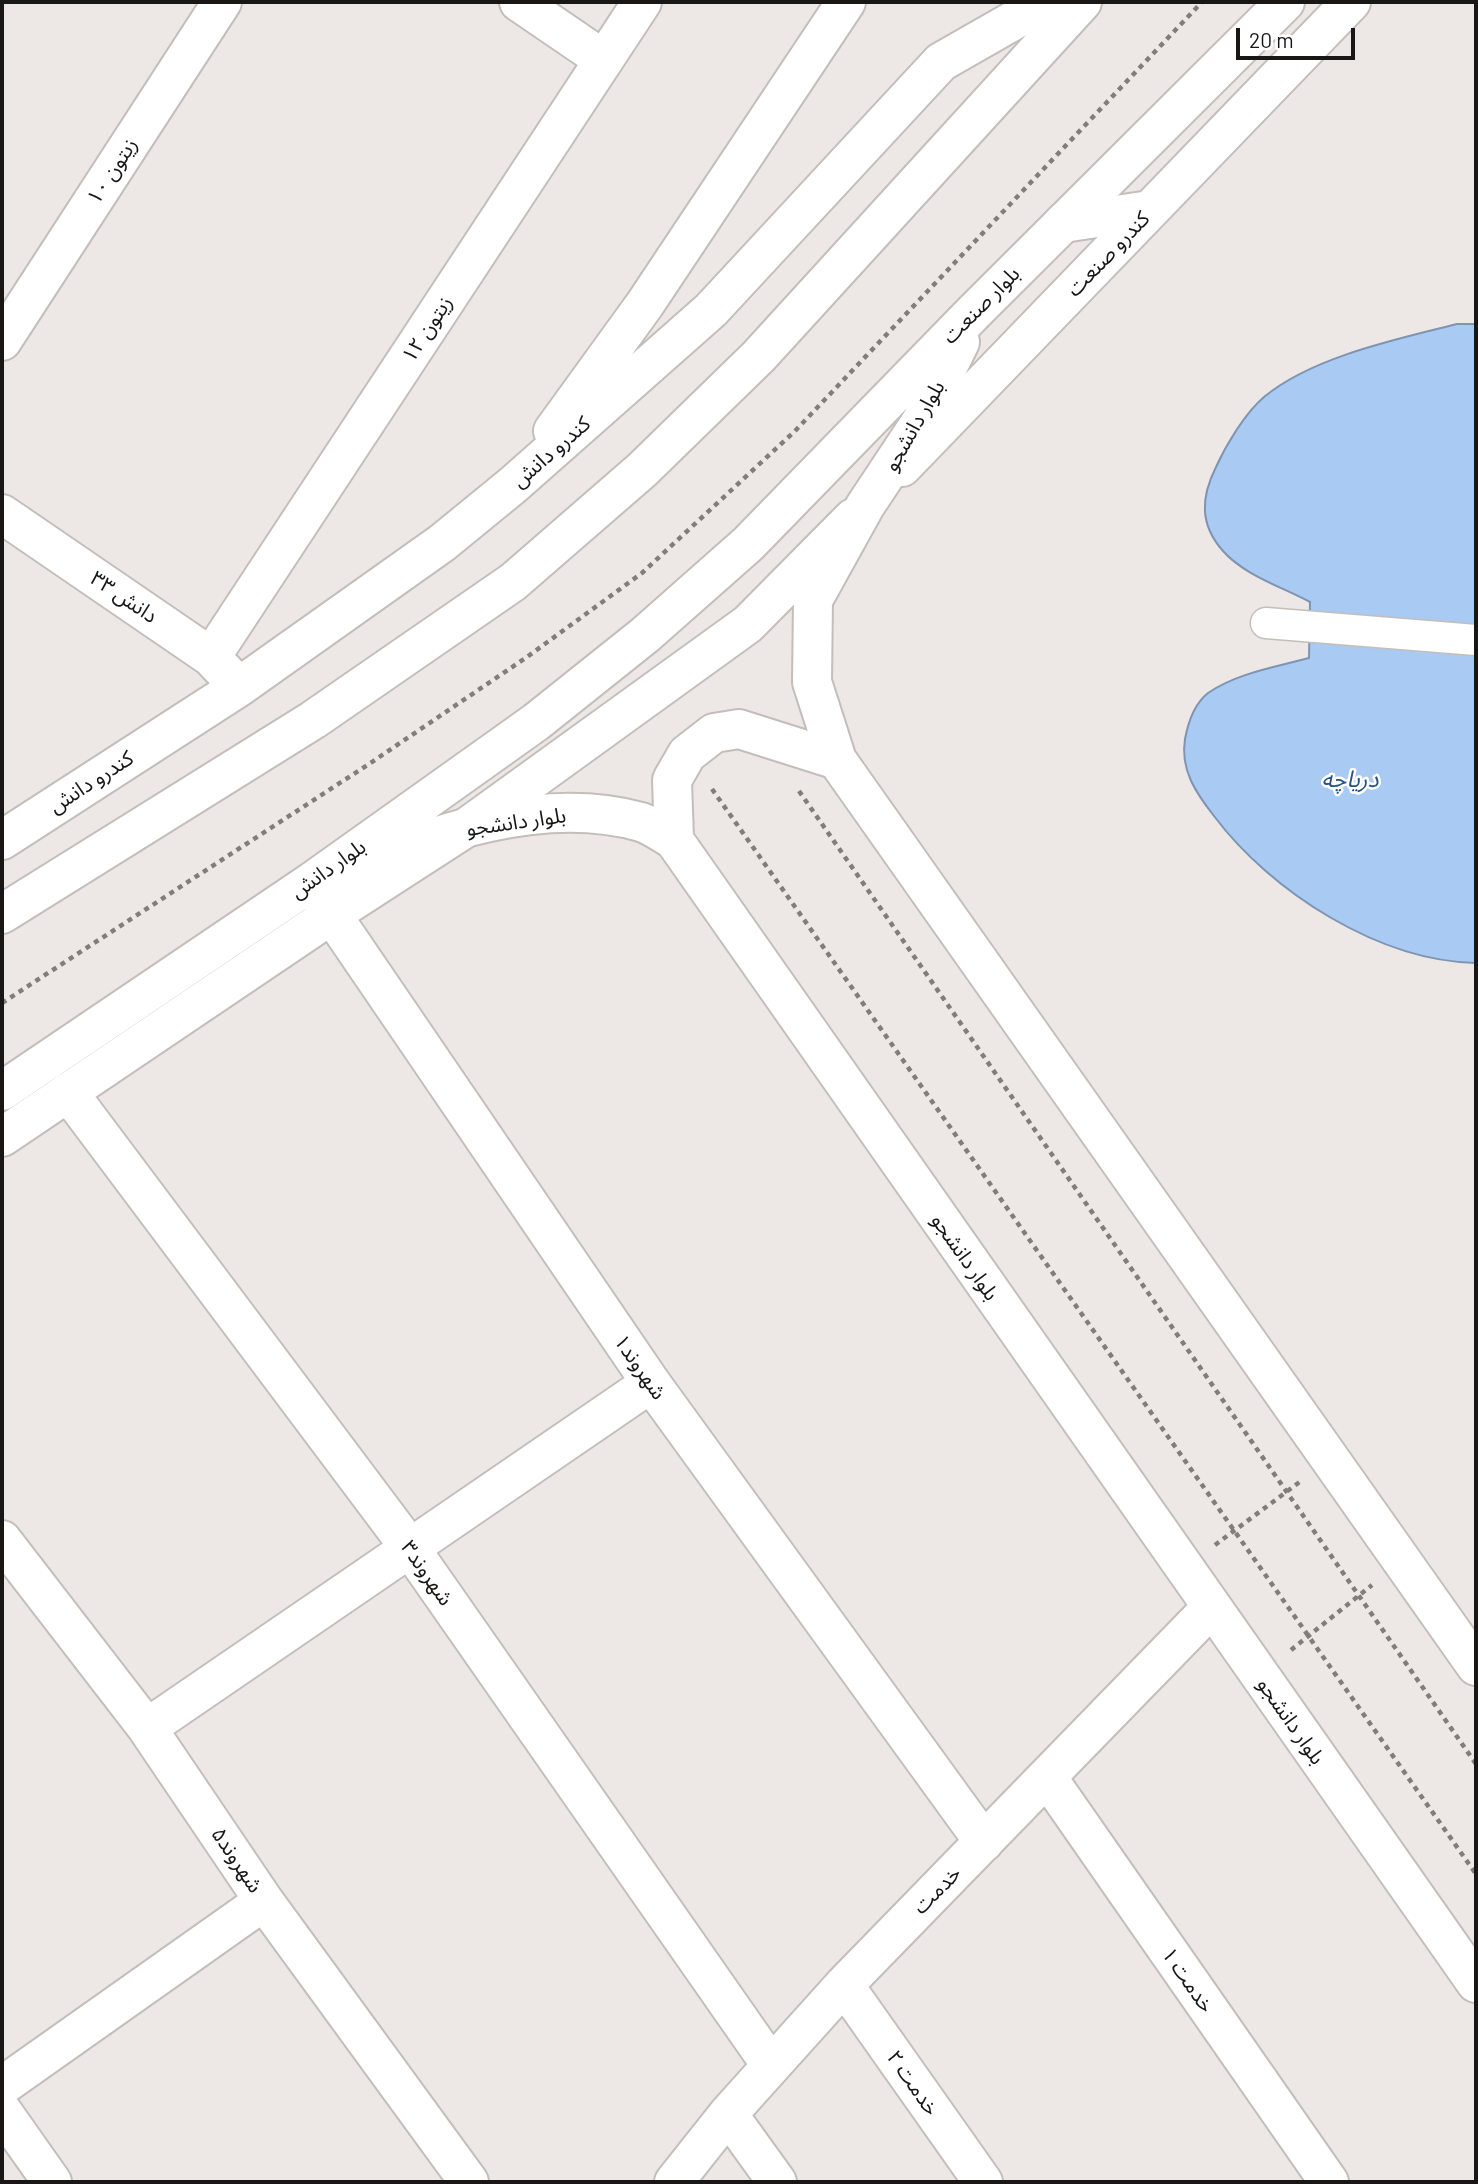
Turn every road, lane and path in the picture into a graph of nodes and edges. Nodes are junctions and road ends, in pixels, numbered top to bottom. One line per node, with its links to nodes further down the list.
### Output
1 (222, 2): 13 (street, زیتون ۱۰)
2 (519, 2): 9 (street)
3 (642, 2): 9 (street, زیتون ۱۲)
4 (846, 2): 14 (street)
5 (1046, 2): 14 (street, کندرو دانش)
6 (1082, 2): 29 (street)
7 (1285, 2): 11 (street, بلوار صنعت)
8 (1351, 2): 10 (street, کندرو صنعت)
9 (604, 60): 20 (street, زیتون ۱۲)
10 (1150, 210): 11 (street); 15 (street, کندرو صنعت)
11 (1063, 223): 12 (street, بلوار صنعت)
12 (974, 312): 15 (street, بلوار دانشجو); 18 (street, بلوار صنعت)
13 (2, 341)
14 (513, 485): 21 (street, کندرو دانش)
15 (865, 506): 24 (street, بلوار دانشجو); 25 (street)
16 (2, 514): 20 (street, دانش ۳۳)
17 (1266, 623): 19 (street)
18 (645, 635): 28 (street, بلوار دانش)
19 (1476, 640)
20 (211, 657): 21 (street, دانش ۳۳)
21 (239, 687): 26 (street, کندرو دانش)
22 (759, 733): 23 (street); 24 (street); 36 (path)
23 (687, 754): 27 (street); 37 (path)
24 (837, 760): 35 (street, بلوار دانشجو)
25 (470, 825): 27 (street, بلوار دانشجو); 28 (street, بلوار دانشجو); 30 (street)
26 (2, 840)
27 (674, 840): 41 (street, بلوار دانشجو)
28 (310, 883): 30 (street, شهروند۱); 31 (street, بلوار دانش)
29 (2, 914)
30 (331, 915): 32 (street); 34 (street, شهروند۱)
31 (2, 1091)
32 (68, 1092): 33 (street); 39 (street, شهروند۳)
33 (2, 1137)
34 (651, 1384): 39 (street); 50 (street, شهروند۱)
35 (1331, 1459): 36 (path); 40 (street, بلوار دانشجو)
36 (1286, 1492): 37 (path); 42 (path)
37 (1235, 1531): 41 (path); 44 (path)
38 (2, 1540): 47 (street, شهروند۵)
39 (410, 1548): 47 (street); 55 (street, شهروند۳)
40 (1402, 1561): 42 (path); 45 (street, بلوار دانشجو)
41 (1183, 1568): 43 (street, بلوار دانشجو)
42 (1359, 1595): 44 (path); 48 (path)
43 (1211, 1608): 46 (street, بلوار دانشجو); 49 (street, خدمت)
44 (1309, 1636): 46 (path); 51 (path)
45 (1476, 1665)
46 (1259, 1676): 53 (street, بلوار دانشجو)
47 (147, 1728): 52 (street, شهروند۵)
48 (1476, 1765)
49 (1046, 1777): 50 (street, خدمت); 64 (street, خدمت ۱)
50 (984, 1842): 54 (street, خدمت)
51 (1476, 1874)
52 (264, 1901): 56 (street); 60 (street, شهروند۵)
53 (1476, 1983)
54 (844, 1985): 55 (street, خدمت); 63 (street, خدمت ۲)
55 (771, 2065): 58 (street, خدمت)
56 (2, 2086)
57 (2, 2112): 59 (street)
58 (728, 2114): 61 (street, خدمت); 62 (street)
59 (52, 2182)
60 (469, 2182)
61 (674, 2182)
62 (777, 2182)
63 (983, 2182)
64 (1329, 2182)

